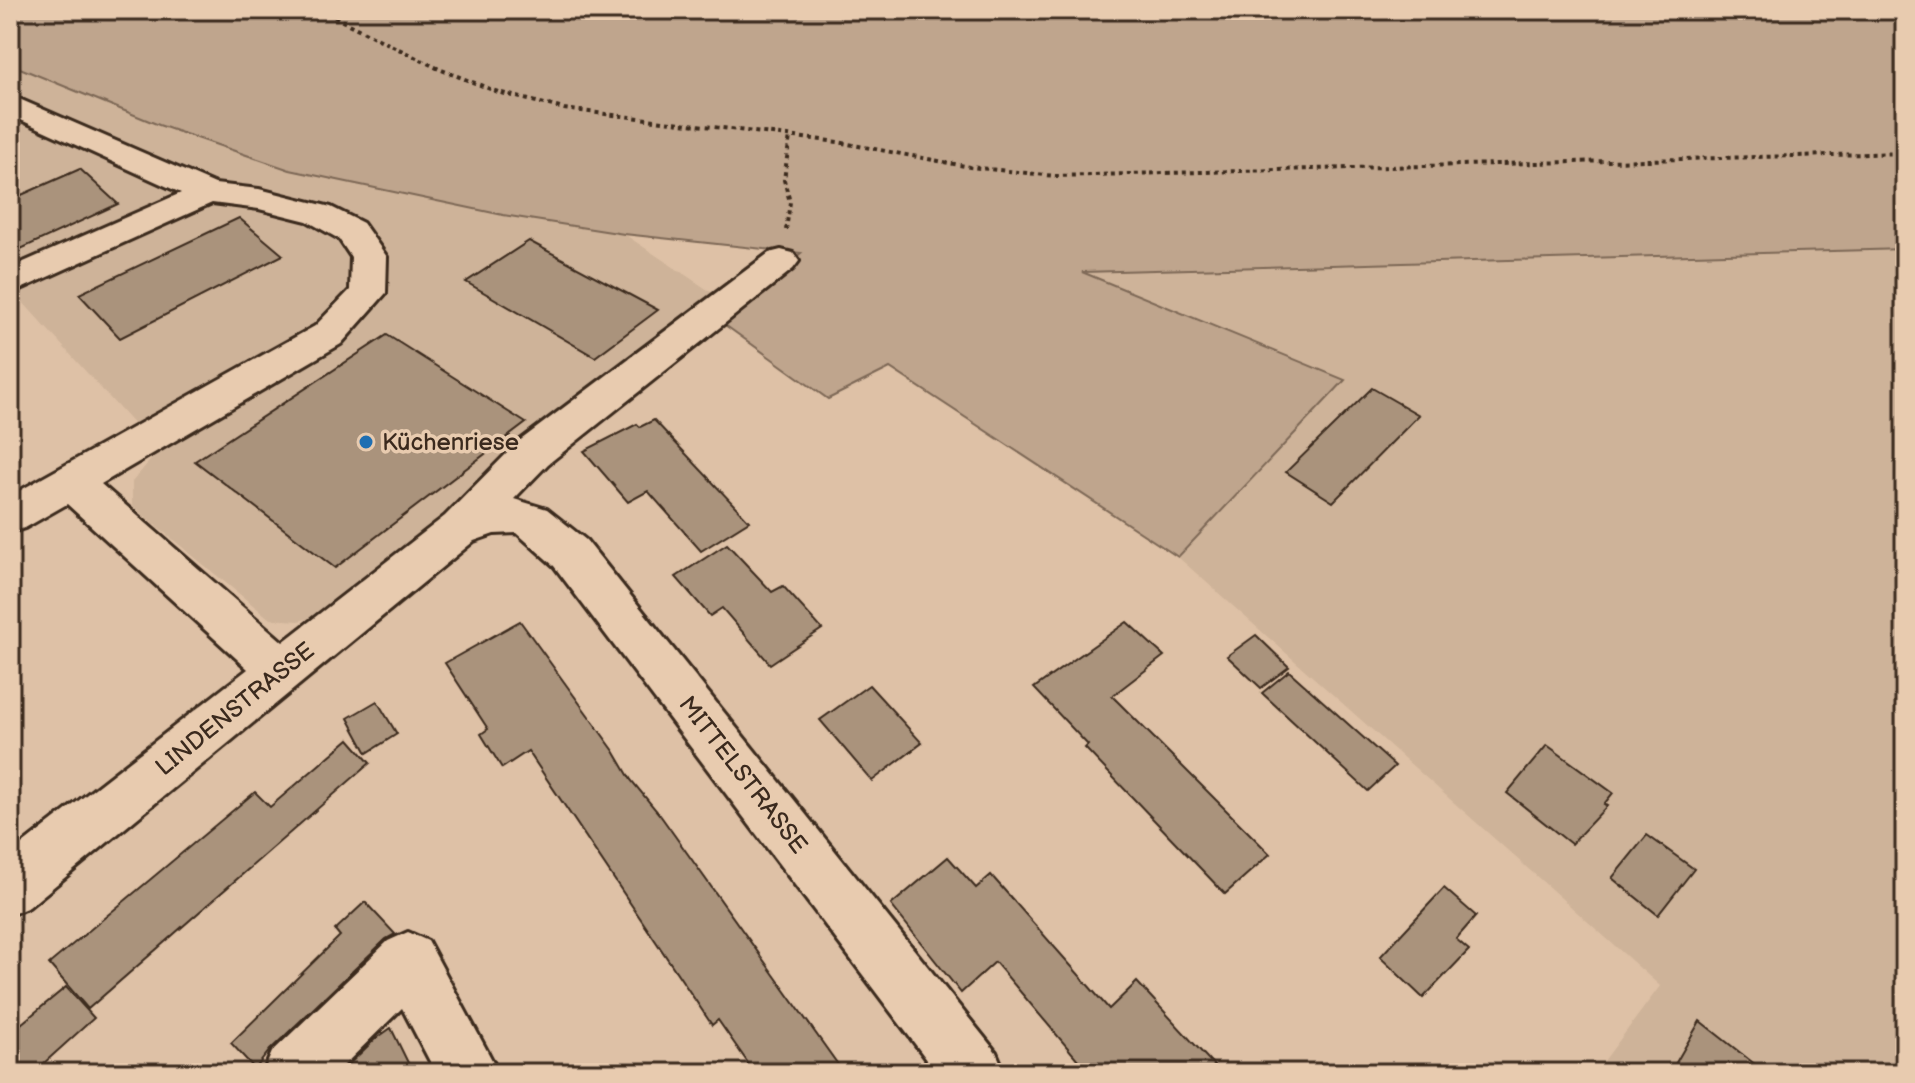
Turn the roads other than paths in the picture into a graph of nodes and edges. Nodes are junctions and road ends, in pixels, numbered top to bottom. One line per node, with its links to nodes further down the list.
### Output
1 (10, 104): 2 (street)
2 (208, 193): 4 (street); 5 (street)
3 (781, 261): 7 (street, LINDENSTRASSE)
4 (10, 282)
5 (71, 482): 6 (street); 8 (street)
6 (10, 516)
7 (473, 523): 8 (street, LINDENSTRASSE); 12 (street, MITTELSTRASSE)
8 (283, 671): 9 (street, LINDENSTRASSE)
9 (10, 888)
10 (293, 1073): 11 (street)
11 (469, 1073)
12 (975, 1073)

